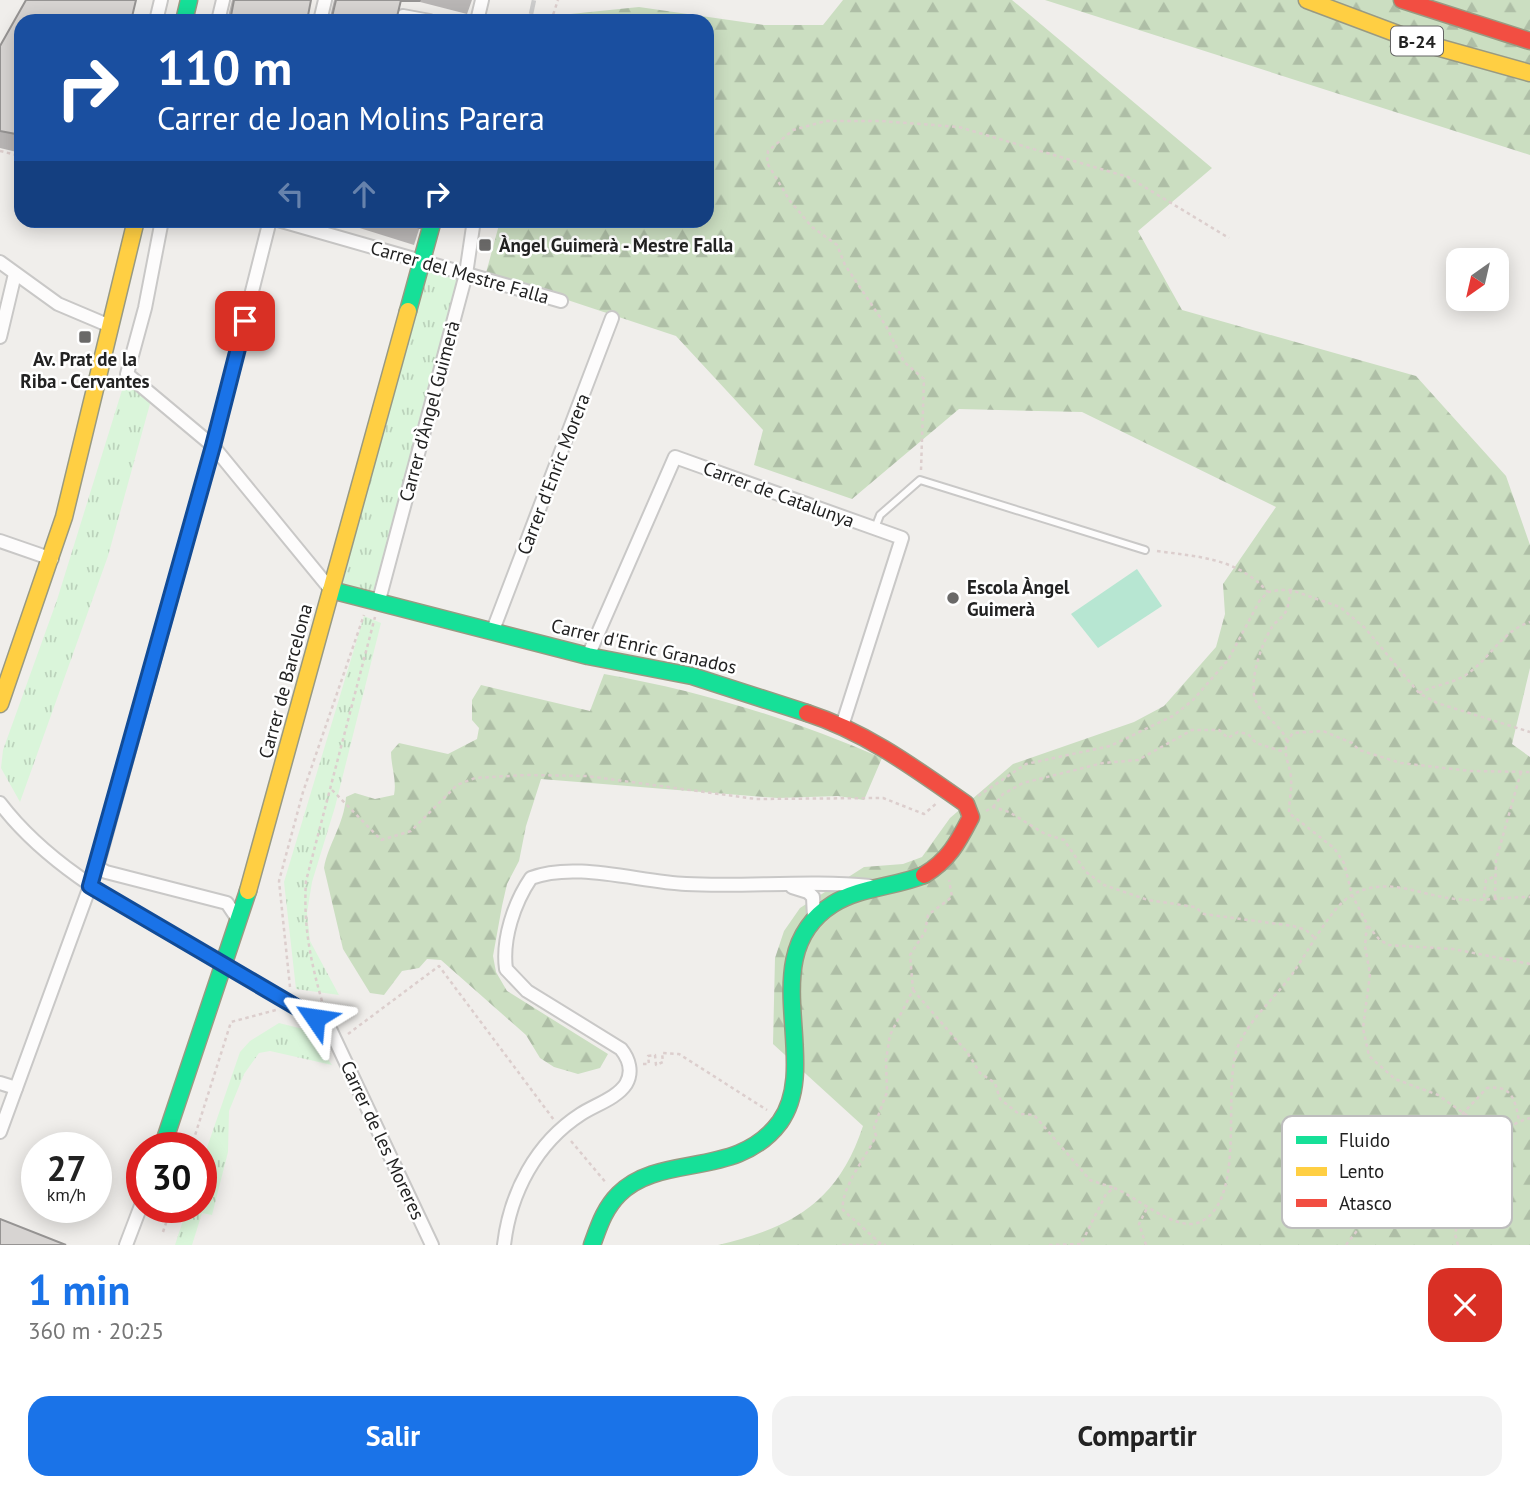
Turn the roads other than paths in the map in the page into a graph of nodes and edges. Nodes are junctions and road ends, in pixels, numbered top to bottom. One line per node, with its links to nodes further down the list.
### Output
1 (1307, 0): 4 (main road, B-24)
2 (1402, 0): 3 (main road, B-24)
3 (1530, 41)
4 (1530, 73)
5 (134, 228): 17 (main road)
6 (160, 228): 19 (street)
7 (268, 228): 19 (street)
8 (306, 228): 11 (street, Carrer del Mestre Falla)
9 (431, 228): 11 (main road, Carrer de Barcelona)
10 (473, 228): 14 (street, Carrer d'Àngel Guimerà)
11 (421, 261): 14 (street, Carrer del Mestre Falla); 24 (main road, Carrer de Barcelona)
12 (0, 262): 13 (street)
13 (15, 274): 17 (street); 18 (street)
14 (466, 274): 15 (street, Carrer del Mestre Falla); 25 (street, Carrer d'Àngel Guimerà)
15 (561, 301)
16 (612, 318): 26 (street, Carrer d'Enric Morera)
17 (110, 326): 23 (main road)
18 (0, 337)
19 (213, 446): 24 (street); 33 (street)
20 (875, 528): 22 (lane); 27 (street, Carrer de Catalunya); 29 (street, Carrer de Catalunya)
21 (0, 541): 23 (street)
22 (1145, 550)
23 (52, 559): 28 (main road)
24 (331, 590): 25 (main road, Carrer d'Enric Granados); 37 (main road, Carrer de Barcelona)
25 (375, 599): 26 (main road, Carrer d'Enric Granados)
26 (494, 630): 27 (main road, Carrer d'Enric Granados)
27 (588, 656): 29 (main road, Carrer d'Enric Granados)
28 (0, 704)
29 (842, 726): 36 (main road, Carrer d'Enric Granados)
30 (0, 803): 32 (street, Carrer de les Moreres)
31 (0, 815): 32 (street, Carrer de les Moreres)
32 (20, 827): 34 (street, Carrer de les Moreres)
33 (97, 867): 34 (street); 37 (street)
34 (90, 886): 40 (street); 45 (street, Carrer de les Moreres, bridge)
35 (785, 886): 36 (street); 38 (street); 46 (street)
36 (877, 887): 38 (main road)
37 (237, 918): 42 (main road, Carrer de Barcelona)
38 (814, 918): 47 (main road)
39 (0, 1083): 40 (street)
40 (16, 1088): 41 (street)
41 (0, 1132)
42 (167, 1132)
43 (134, 1223): 44 (street)
44 (126, 1245)
45 (432, 1245)
46 (505, 1245)
47 (592, 1245)

